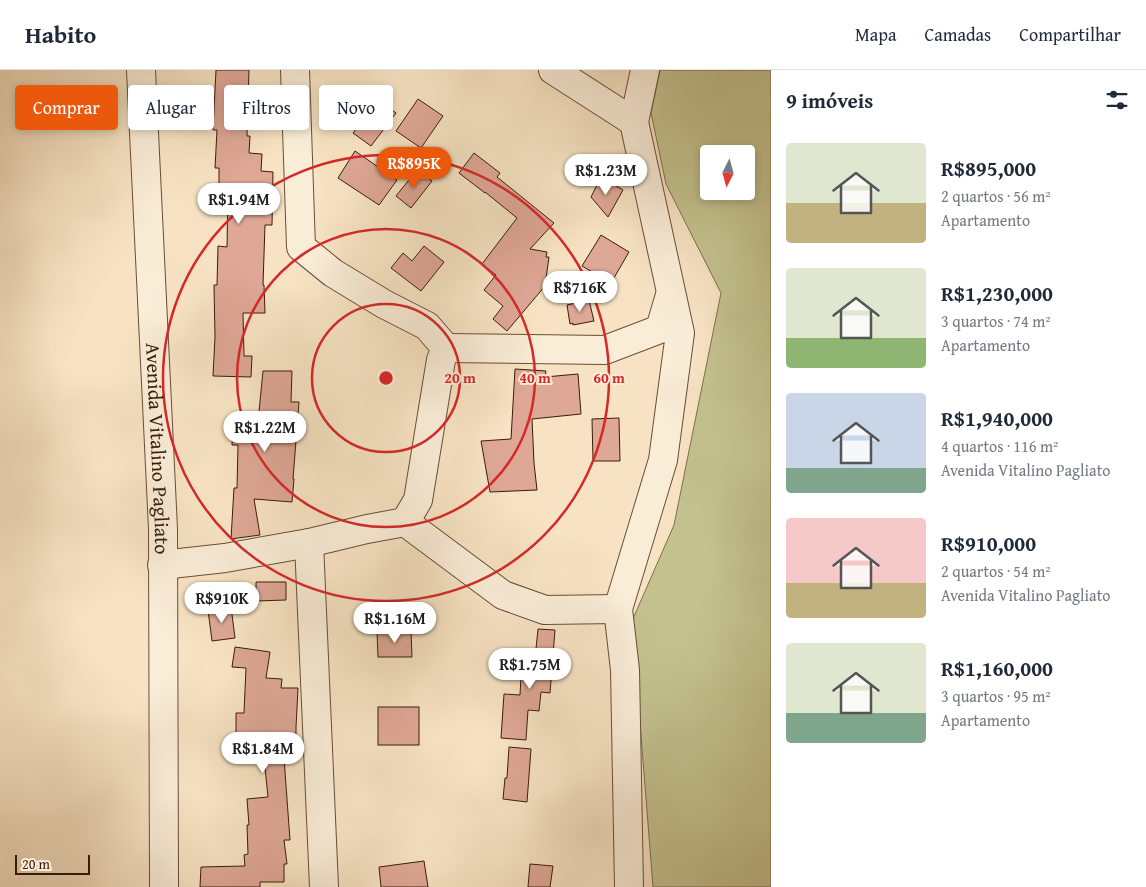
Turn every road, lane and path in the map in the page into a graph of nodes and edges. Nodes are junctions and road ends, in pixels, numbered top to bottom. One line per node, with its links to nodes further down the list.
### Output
1 (141, 70): 10 (street, Avenida Vitalino Pagliato)
2 (294, 70): 7 (street)
3 (553, 70): 5 (street)
4 (645, 70): 5 (street)
5 (634, 122): 6 (street)
6 (671, 294): 7 (street); 11 (street)
7 (446, 348): 8 (street)
8 (405, 522): 9 (street); 11 (street)
9 (309, 543): 10 (street); 13 (street)
10 (162, 565): 12 (street, Avenida Vitalino Pagliato)
11 (618, 609): 14 (street)
12 (164, 887)
13 (324, 887)
14 (630, 887)

